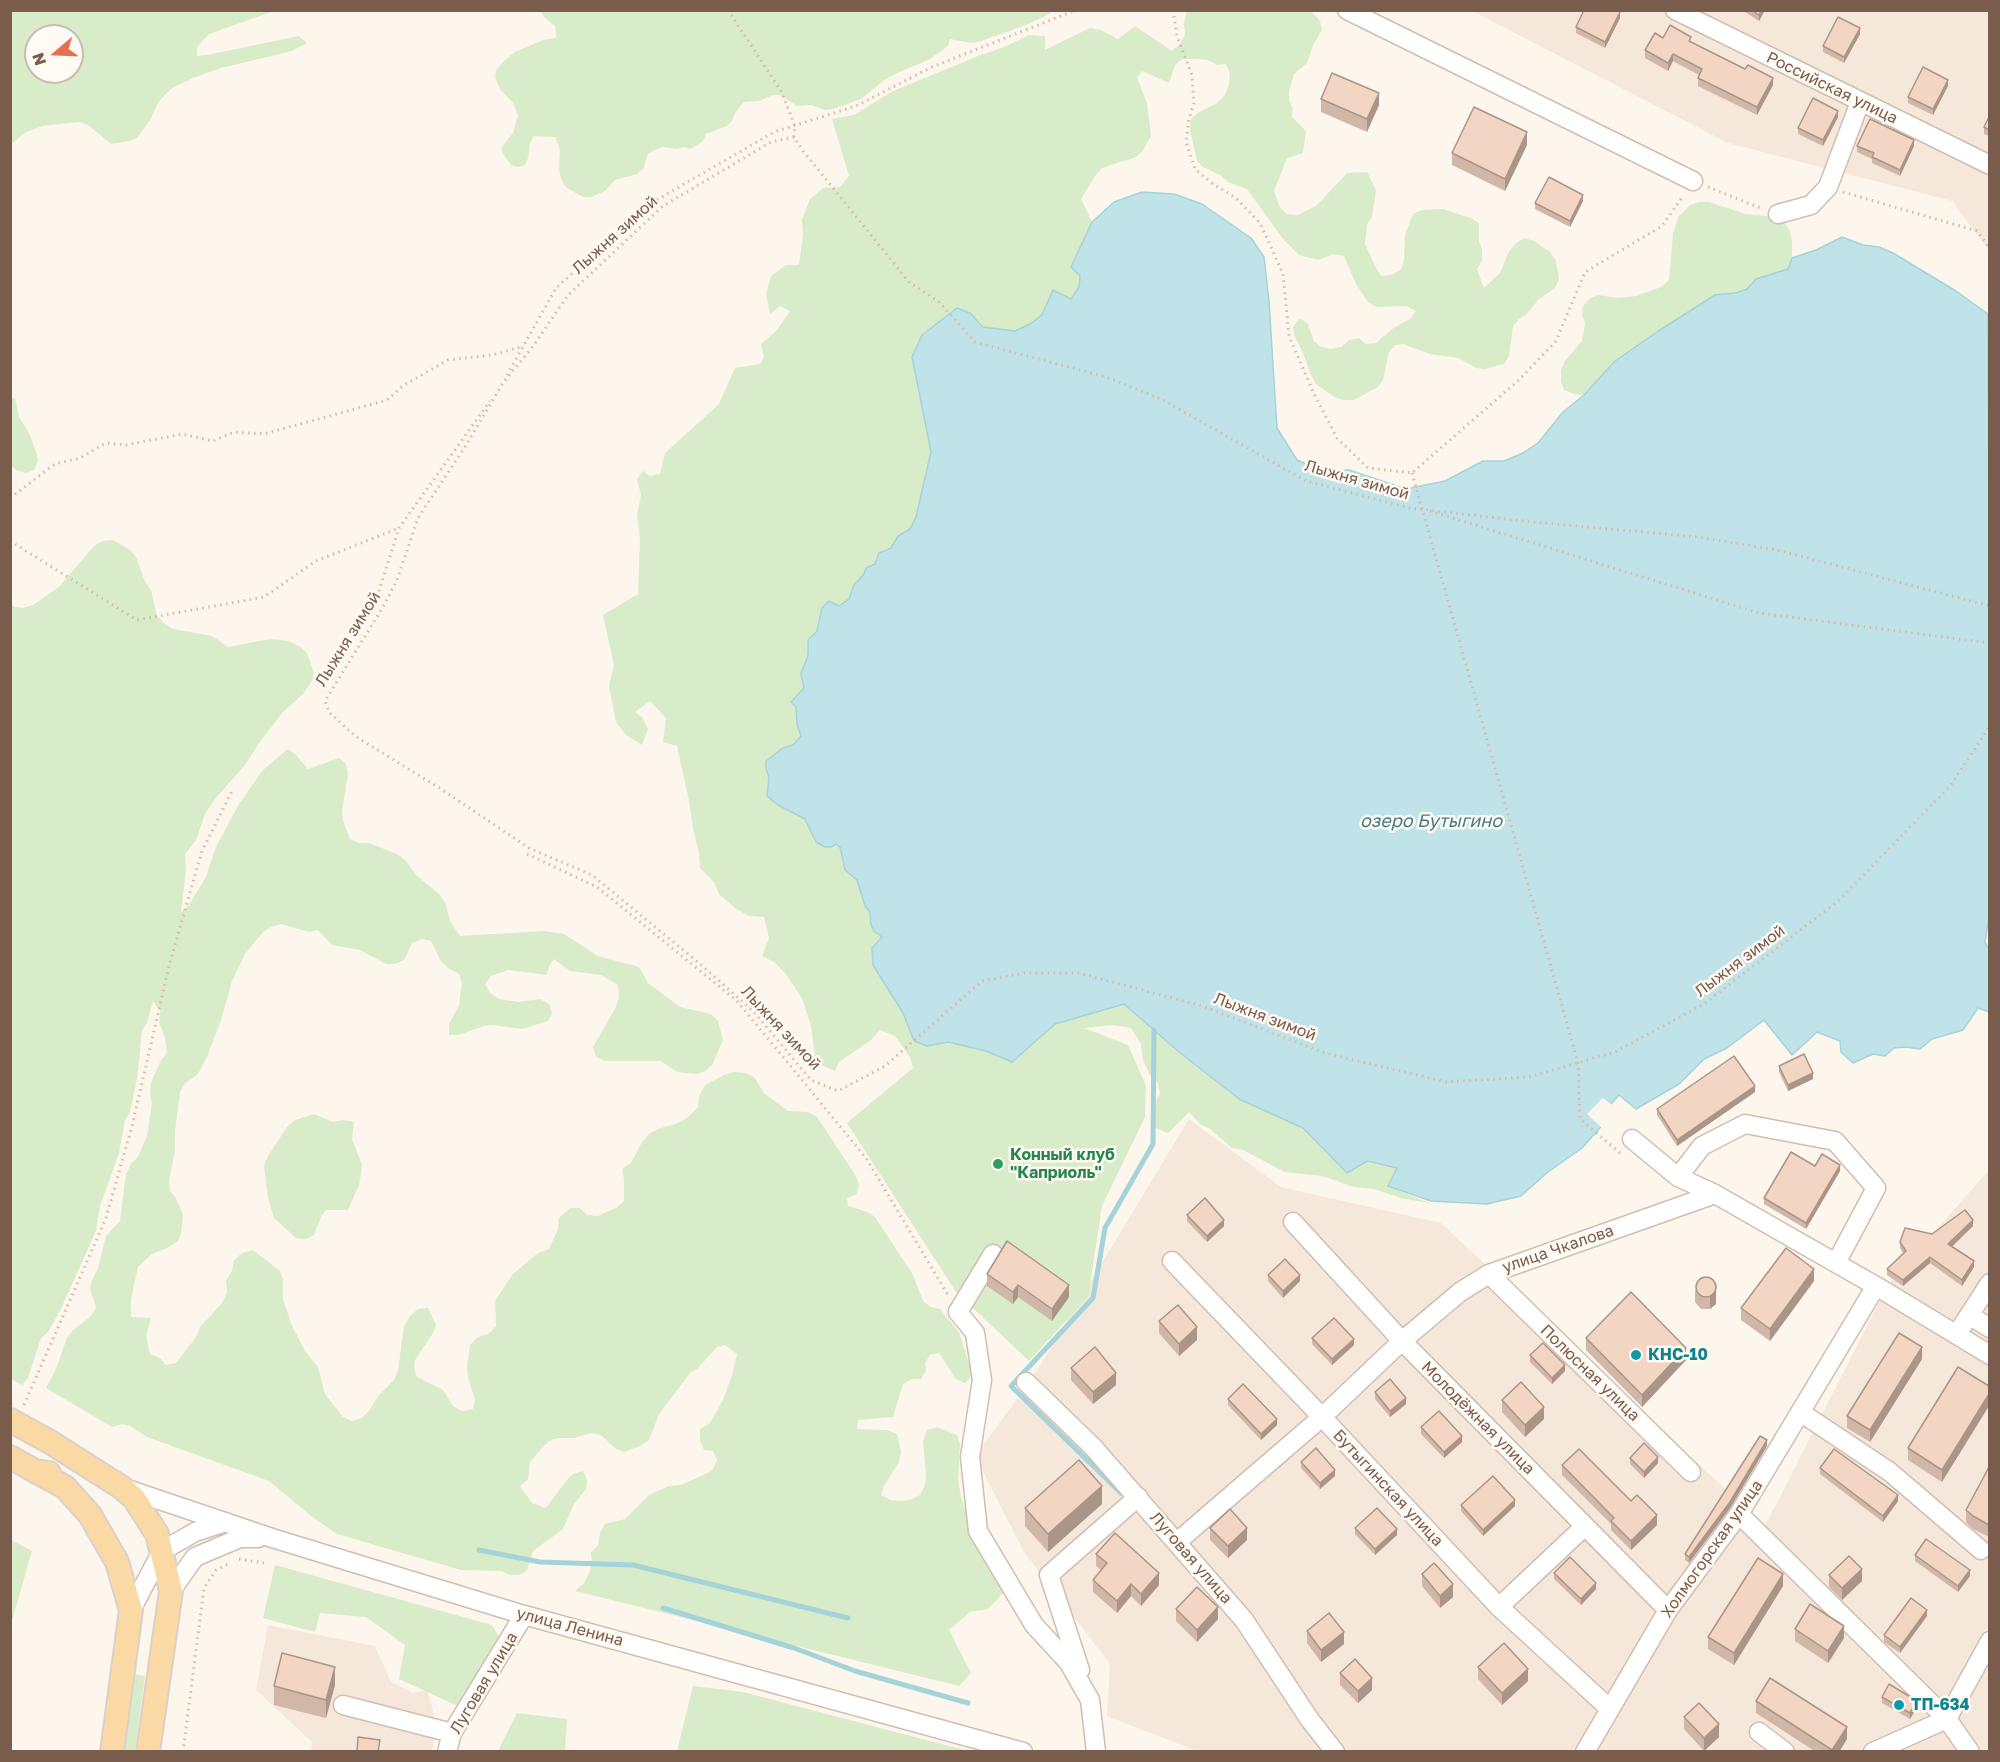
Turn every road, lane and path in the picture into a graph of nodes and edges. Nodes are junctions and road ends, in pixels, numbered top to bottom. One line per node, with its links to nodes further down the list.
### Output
1 (728, 10): 7 (path)
2 (1076, 10): 7 (path)
3 (1173, 10): 16 (path)
4 (1347, 10): 10 (street)
5 (1675, 10): 6 (street, Российская улица)
6 (1860, 102): 9 (street, Российская улица); 11 (street)
7 (795, 126): 8 (path); 14 (path)
8 (794, 137): 15 (path, Лыжня зимой); 18 (path, Лыжня зимой)
9 (1989, 165)
10 (1693, 181): 12 (path); 16 (path)
11 (1828, 187): 12 (street); 13 (path)
12 (1778, 214)
13 (1989, 248)
14 (524, 346): 15 (path); 17 (path)
15 (503, 383): 19 (path); 27 (path, Лыжня зимой)
16 (1412, 473): 18 (path)
17 (10, 498)
18 (1422, 509): 22 (path, Лыжня зимой); 23 (path); 27 (path)
19 (399, 528): 20 (path); 21 (path)
20 (10, 541)
21 (377, 597)
22 (1989, 606)
23 (1989, 643)
24 (1989, 726): 27 (path, Лыжня зимой)
25 (232, 791): 47 (path)
26 (527, 854): 39 (path)
27 (1578, 1063): 29 (path)
28 (1632, 1139): 29 (street)
29 (1655, 1158): 30 (street)
30 (1678, 1177): 31 (street); 35 (street)
31 (1716, 1194): 35 (street); 36 (street, улица Чкалова)
32 (1293, 1222): 43 (street, Молодёжная улица)
33 (993, 1254): 39 (street)
34 (1172, 1262): 48 (street, Бутыгинская улица)
35 (1836, 1263): 38 (street)
36 (1489, 1274): 43 (street, улица Чкалова); 51 (street, Полюсная улица)
37 (1989, 1283): 40 (street)
38 (1876, 1286): 42 (street); 46 (street, Холмогорская улица)
39 (958, 1312): 68 (street)
40 (1969, 1315): 41 (street); 42 (street)
41 (1989, 1328)
42 (1957, 1334): 44 (street)
43 (1402, 1341): 48 (street, улица Чкалова); 56 (street, Молодёжная улица)
44 (1989, 1355)
45 (1026, 1382): 53 (street, Луговая улица)
46 (1800, 1412): 54 (street, Холмогорская улица); 59 (street)
47 (17, 1413): 52 (main road, улица Ленина)
48 (1322, 1417): 58 (street, улица Чкалова); 63 (street, Бутыгинская улица)
49 (10, 1457): 50 (main road, улица Ленина)
50 (35, 1471): 52 (main road, улица Ленина); 64 (main road)
51 (1691, 1472)
52 (121, 1487): 55 (street, улица Ленина); 60 (main road)
53 (1137, 1497): 58 (street, Луговая улица); 68 (street)
54 (1739, 1514): 65 (street, Холмогорская улица); 71 (street)
55 (226, 1522): 57 (street, улица Ленина); 60 (street)
56 (1585, 1526): 63 (street); 65 (street, Молодёжная улица)
57 (272, 1538): 62 (street); 66 (street, улица Ленина)
58 (1177, 1542): 80 (street, Луговая улица)
59 (1981, 1550)
60 (162, 1551): 62 (main road); 64 (street)
61 (264, 1563): 76 (path)
62 (171, 1591): 75 (main road)
63 (1499, 1607): 70 (street, Бутыгинская улица)
64 (131, 1610): 74 (main road)
65 (1668, 1610): 70 (street, Холмогорская улица)
66 (524, 1615): 73 (street, Луговая улица); 78 (street, улица Ленина)
67 (1989, 1641): 71 (street)
68 (1090, 1700): 79 (street)
69 (343, 1705): 73 (street)
70 (1610, 1709): 81 (street, Холмогорская улица)
71 (1947, 1719): 83 (street); 84 (street)
72 (1759, 1732): 82 (street)
73 (452, 1733): 77 (street, Луговая улица)
74 (112, 1752)
75 (148, 1752)
76 (183, 1752)
77 (447, 1752)
78 (1023, 1752)
79 (1096, 1752)
80 (1335, 1752)
81 (1585, 1752)
82 (1785, 1752)
83 (1873, 1752)
84 (1970, 1752)

